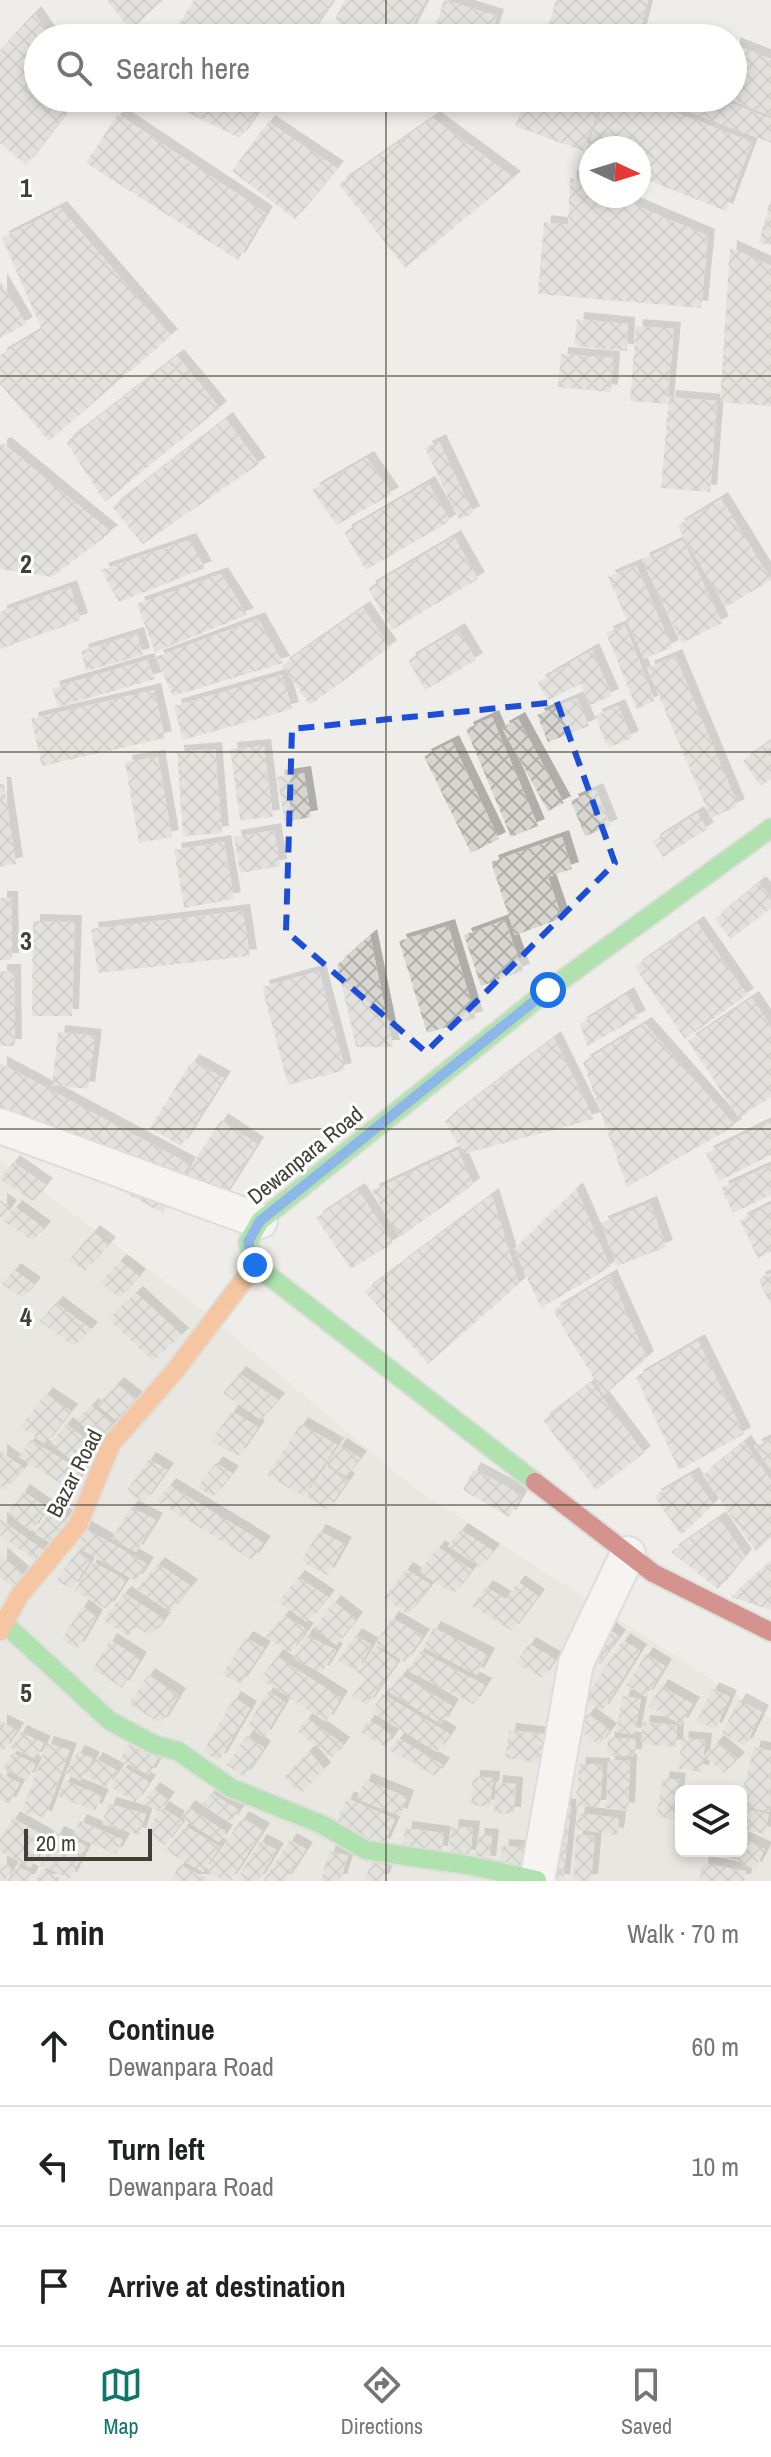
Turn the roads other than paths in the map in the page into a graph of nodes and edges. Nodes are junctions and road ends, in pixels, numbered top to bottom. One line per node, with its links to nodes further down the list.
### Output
1 (771, 828): 3 (street, Dewanpara Road)
2 (0, 1126): 3 (street)
3 (260, 1221): 4 (street, Dewanpara Road)
4 (255, 1265): 5 (street); 6 (street, Bazar Road)
5 (628, 1554): 7 (street); 8 (street)
6 (2, 1627): 8 (street)
7 (771, 1632)
8 (537, 1881)

